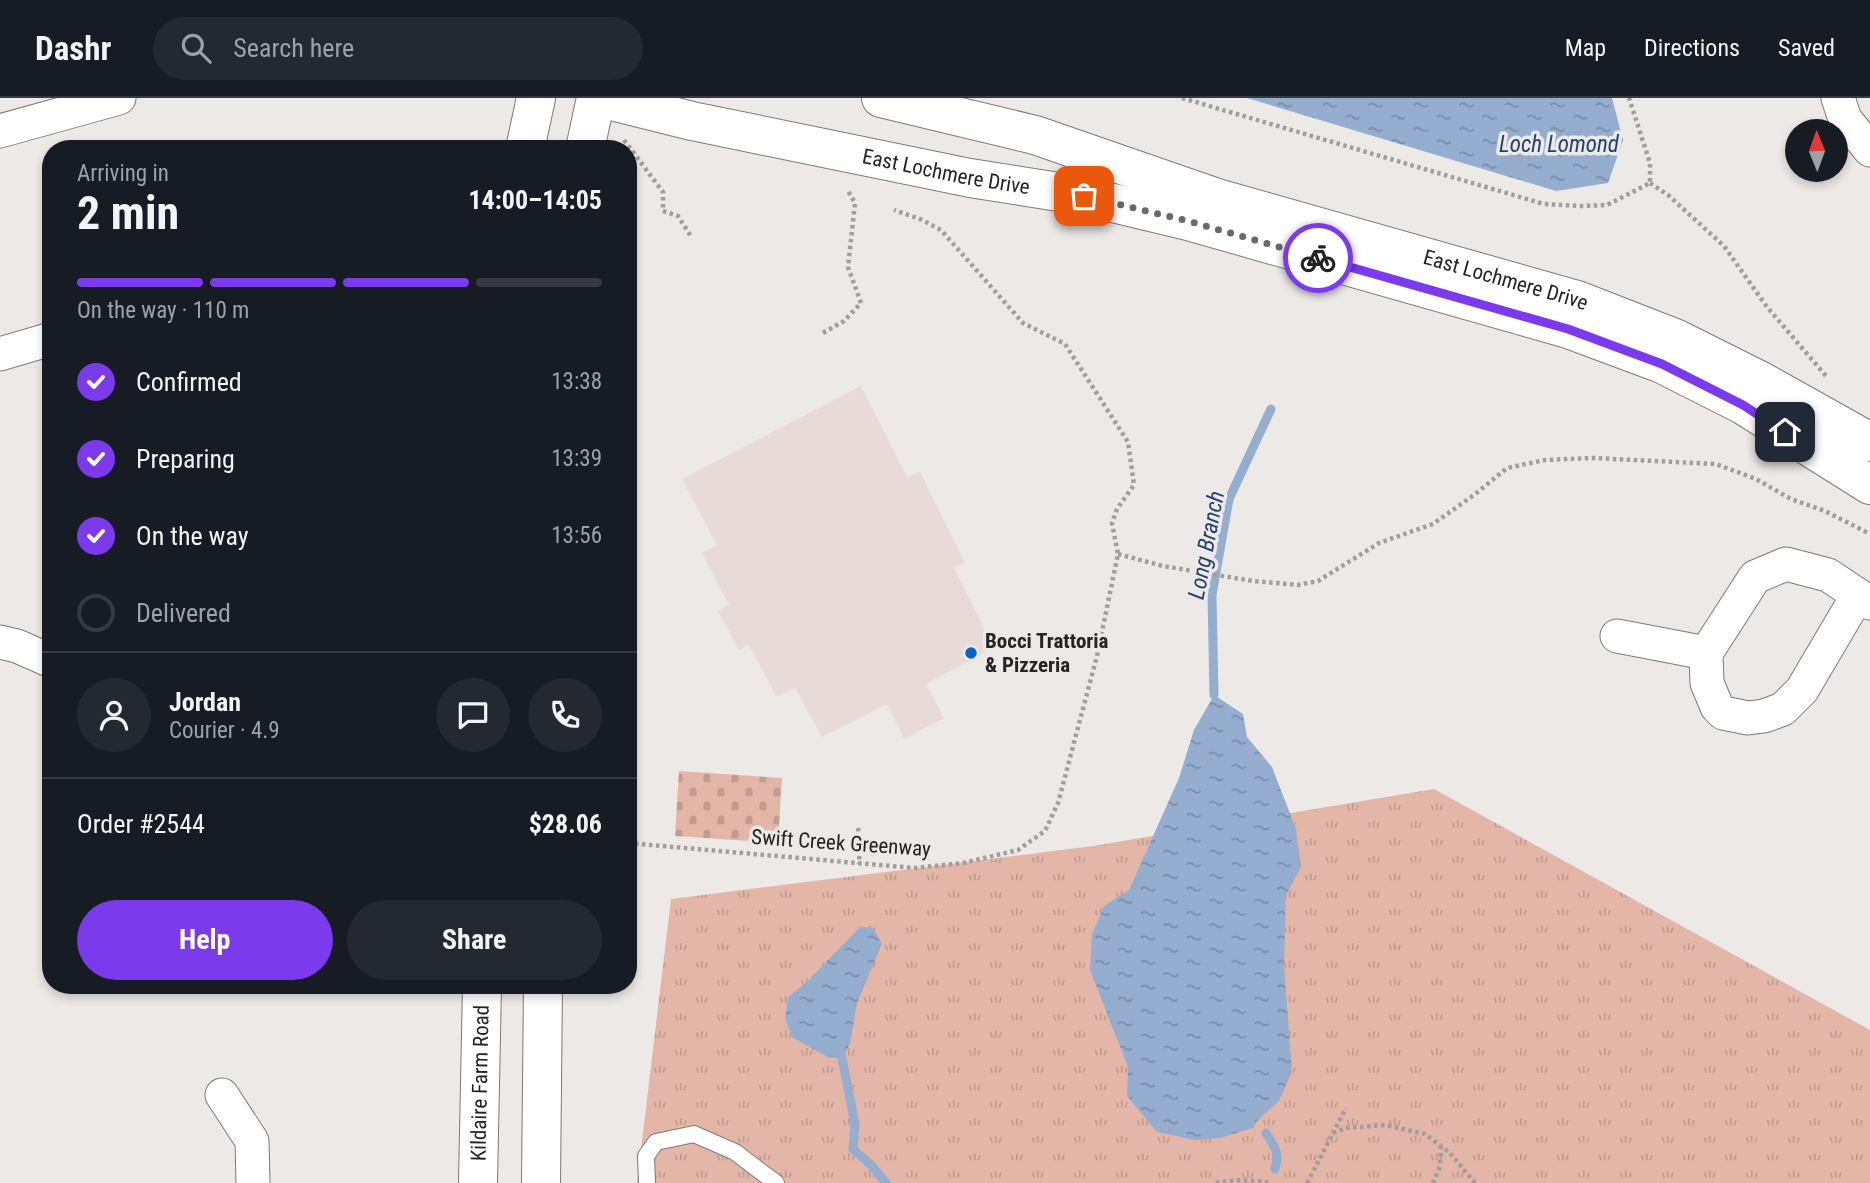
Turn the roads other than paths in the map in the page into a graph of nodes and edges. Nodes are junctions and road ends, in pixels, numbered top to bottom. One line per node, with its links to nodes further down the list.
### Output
1 (536, 98): 7 (street)
2 (598, 98): 8 (street); 13 (street, East Lochmere Drive)
3 (881, 98): 12 (street, East Lochmere Drive)
4 (1838, 98): 9 (street)
5 (113, 99): 6 (street)
6 (0, 131)
7 (527, 140)
8 (587, 140)
9 (1870, 150)
10 (42, 342): 11 (street)
11 (0, 354)
12 (1870, 442)
13 (1870, 485)
14 (1864, 599): 17 (street); 17 (street)
15 (1617, 636): 17 (street)
16 (0, 642): 18 (street)
17 (1706, 653)
18 (42, 657)
19 (482, 994): 23 (street, Kildaire Farm Road)
20 (543, 994): 24 (street)
21 (222, 1095): 22 (street)
22 (253, 1183)
23 (478, 1183)
24 (541, 1183)
25 (647, 1183): 26 (lane)
26 (776, 1183)

